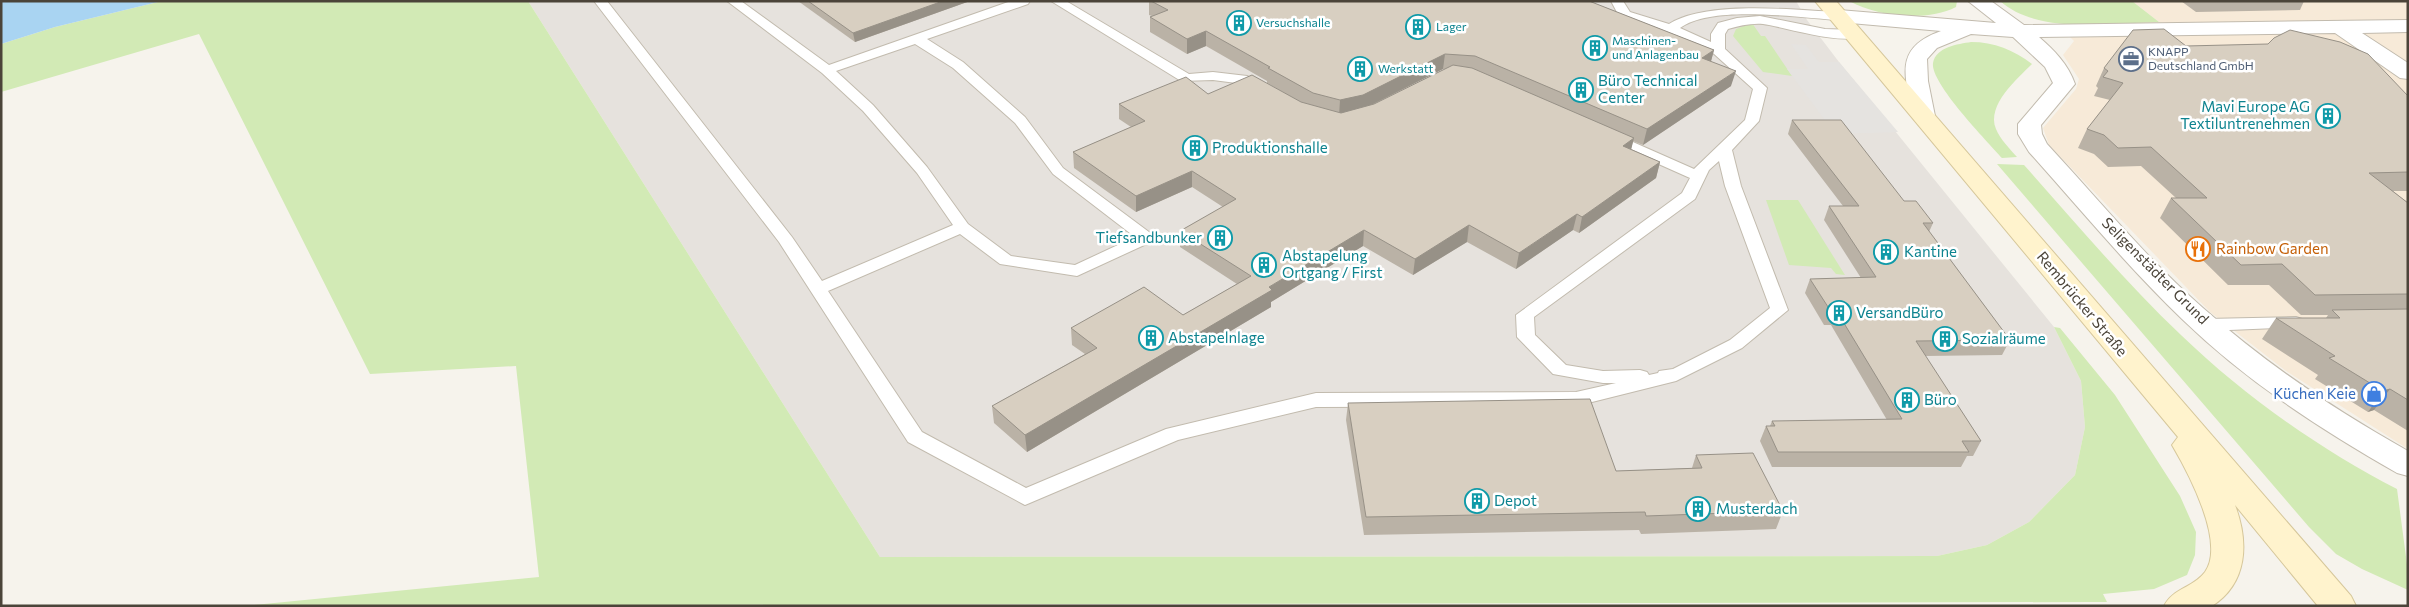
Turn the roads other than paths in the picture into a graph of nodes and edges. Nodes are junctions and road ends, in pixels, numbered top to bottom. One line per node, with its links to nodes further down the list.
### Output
1 (600, 1): 24 (lane)
2 (733, 1): 16 (lane)
3 (1024, 1): 14 (lane)
4 (1057, 1): 18 (lane)
5 (1617, 1): 11 (lane)
6 (1978, 1): 12 (street)
7 (1832, 9): 9 (street); 11 (lane); 13 (main road, Rembrücker Straße)
8 (2408, 26): 10 (street)
9 (1970, 28): 12 (street); 13 (street); 19 (street)
10 (2341, 28): 12 (street); 17 (street)
11 (1671, 30): 15 (lane)
12 (2020, 31): 26 (street, Seligenstädter Grund)
13 (1854, 34): 15 (lane); 19 (main road, Rembrücker Straße)
14 (917, 39): 16 (lane); 23 (lane)
15 (1718, 50): 21 (lane)
16 (827, 70): 23 (lane)
17 (2408, 73)
18 (1272, 94)
19 (1924, 116): 28 (main road, Rembrücker Straße)
20 (1599, 132): 22 (lane)
21 (1722, 151): 22 (lane); 27 (lane)
22 (1698, 176): 27 (lane)
23 (962, 227): 24 (lane)
24 (818, 288): 27 (lane)
25 (2312, 323): 26 (lane)
26 (2206, 324): 29 (street, Seligenstädter Grund)
27 (1676, 375)
28 (2158, 394): 30 (main road); 31 (main road, Rembrücker Straße)
29 (2408, 465)
30 (2181, 606)
31 (2340, 606)

